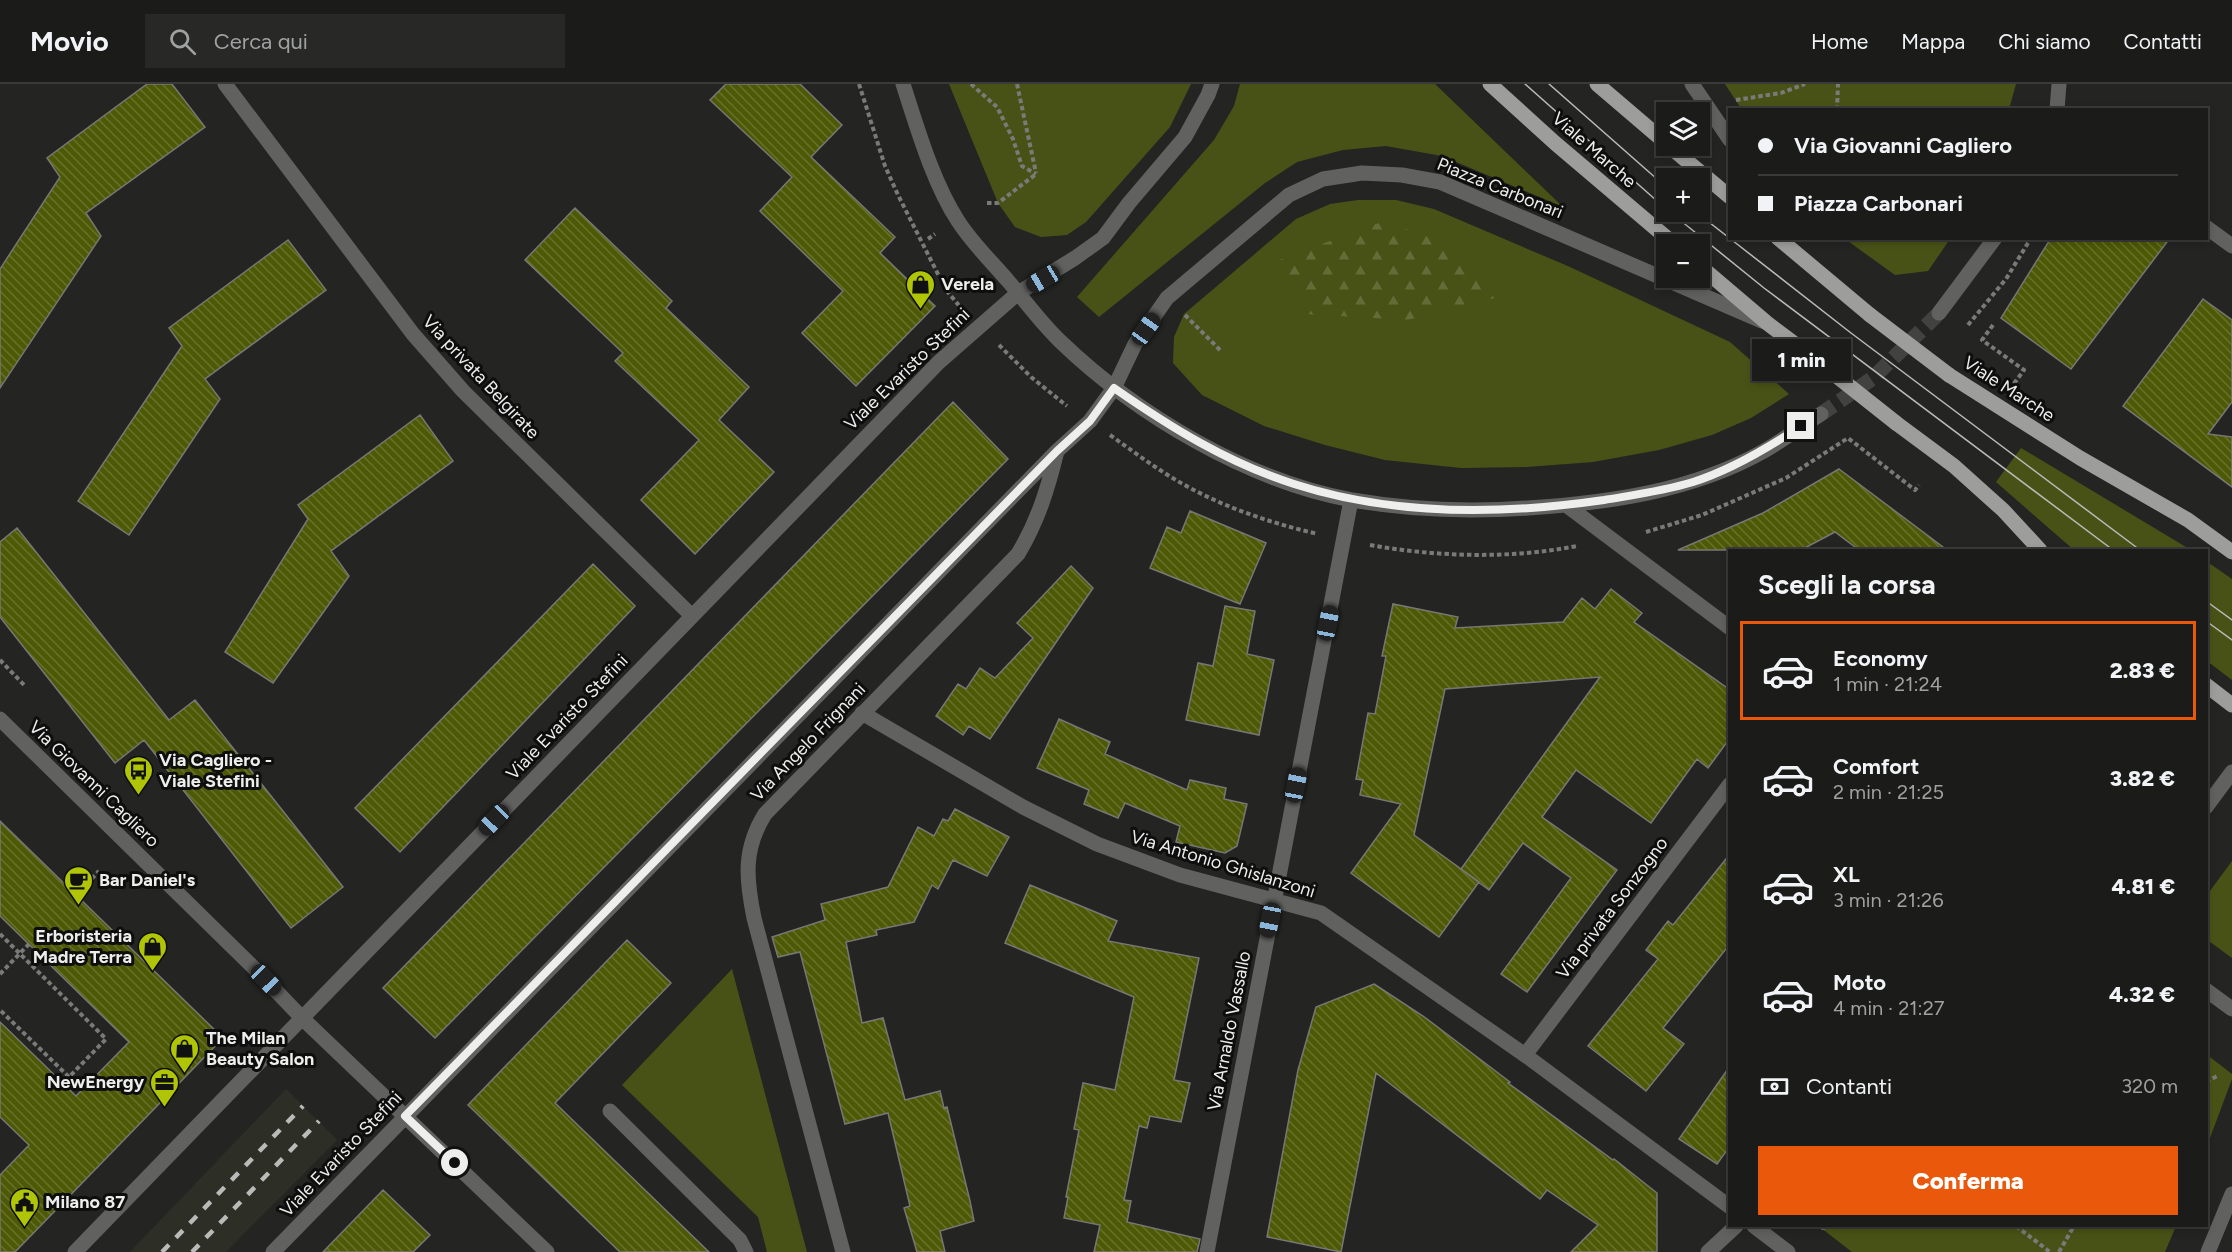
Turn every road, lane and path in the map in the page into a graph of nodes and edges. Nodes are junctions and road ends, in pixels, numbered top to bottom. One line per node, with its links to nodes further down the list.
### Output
1 (225, 84): 54 (street, Via privata Belgirate)
2 (859, 84): 31 (path)
3 (903, 84): 30 (street)
4 (971, 84): 18 (path)
5 (1017, 84): 18 (path)
6 (1212, 84): 30 (street)
7 (1490, 84): 22 (main road, Viale Marche)
8 (1597, 84): 15 (main road)
9 (1805, 84): 12 (path)
10 (1838, 84): 13 (path)
11 (2059, 84): 14 (street)
12 (1695, 88): 16 (street)
13 (1837, 108)
14 (2057, 108)
15 (1656, 134)
16 (1728, 137)
17 (1682, 156): 19 (main road)
18 (1036, 174): 20 (path)
19 (1728, 195)
20 (987, 203)
21 (2208, 228): 27 (street)
22 (1662, 234)
23 (1780, 240): 28 (main road, Viale Marche)
24 (1793, 240): 28 (street)
25 (1994, 240): 32 (street)
26 (2030, 240): 35 (path)
27 (2232, 246)
28 (1807, 263): 53 (main road, Viale Marche, bridge)
29 (1710, 275): 34 (main road)
30 (1018, 293): 40 (street); 54 (street, Viale Evaristo Stefini)
31 (965, 313)
32 (1939, 313)
33 (1184, 314): 38 (path)
34 (1767, 323): 40 (street, Piazza Carbonari); 52 (main road, bridge)
35 (1968, 325)
36 (1993, 325): 39 (path)
37 (992, 339): 41 (path)
38 (1221, 351)
39 (2024, 370)
40 (1114, 388): 45 (street, Viale Evaristo Stefini); 47 (street)
41 (1065, 404)
42 (1821, 414): 48 (street)
43 (1848, 438): 46 (path)
44 (1121, 443): 49 (path)
45 (1057, 451): 60 (street, Via Angelo Frignani); 80 (street, Viale Evaristo Stefini)
46 (1919, 484)
47 (1351, 500): 48 (street); 67 (street, Via Arnaldo Vassallo)
48 (1566, 505): 55 (street)
49 (1321, 535)
50 (1364, 544): 51 (path)
51 (1587, 544)
52 (2039, 549)
53 (2232, 552)
54 (692, 616): 75 (street, Viale Evaristo Stefini)
55 (1728, 626)
56 (0, 660): 57 (path)
57 (26, 687)
58 (2208, 687): 59 (main road)
59 (2232, 705)
60 (862, 713): 67 (street, Via Antonio Ghislanzoni); 93 (street, Via Angelo Frignani)
61 (0, 719): 75 (street, Via Giovanni Cagliero)
62 (2232, 771): 64 (street)
63 (1728, 787): 76 (street, Via privata Sonzogno)
64 (2208, 804)
65 (99, 871): 66 (path)
66 (76, 895)
67 (1273, 901): 76 (street, Via Antonio Ghislanzoni); 94 (street, Via Arnaldo Vassallo)
68 (0, 934): 70 (path)
69 (28, 944): 70 (path)
70 (20, 953): 71 (path); 74 (path)
71 (0, 974)
72 (2208, 991): 73 (street)
73 (2232, 1009)
74 (0, 1010)
75 (302, 1018): 80 (street, Via Giovanni Cagliero); 89 (street, Viale Evaristo Stefini)
76 (1525, 1055): 82 (street, Via Antonio Ghislanzoni)
77 (2217, 1076): 78 (path)
78 (2208, 1081)
79 (610, 1111): 92 (street)
80 (405, 1116): 90 (street, Viale Evaristo Stefini); 91 (street, Via Giovanni Cagliero)
81 (2232, 1194): 99 (street)
82 (1728, 1206)
83 (1735, 1227): 95 (street)
84 (1755, 1227): 96 (street)
85 (1830, 1227): 88 (path)
86 (2017, 1227): 97 (path)
87 (2073, 1227): 98 (path)
88 (1821, 1228)
89 (75, 1252)
90 (273, 1252)
91 (548, 1252)
92 (746, 1252)
93 (843, 1252)
94 (1208, 1252)
95 (1708, 1252)
96 (1788, 1252)
97 (2050, 1252)
98 (2059, 1252)
99 (2208, 1252)

